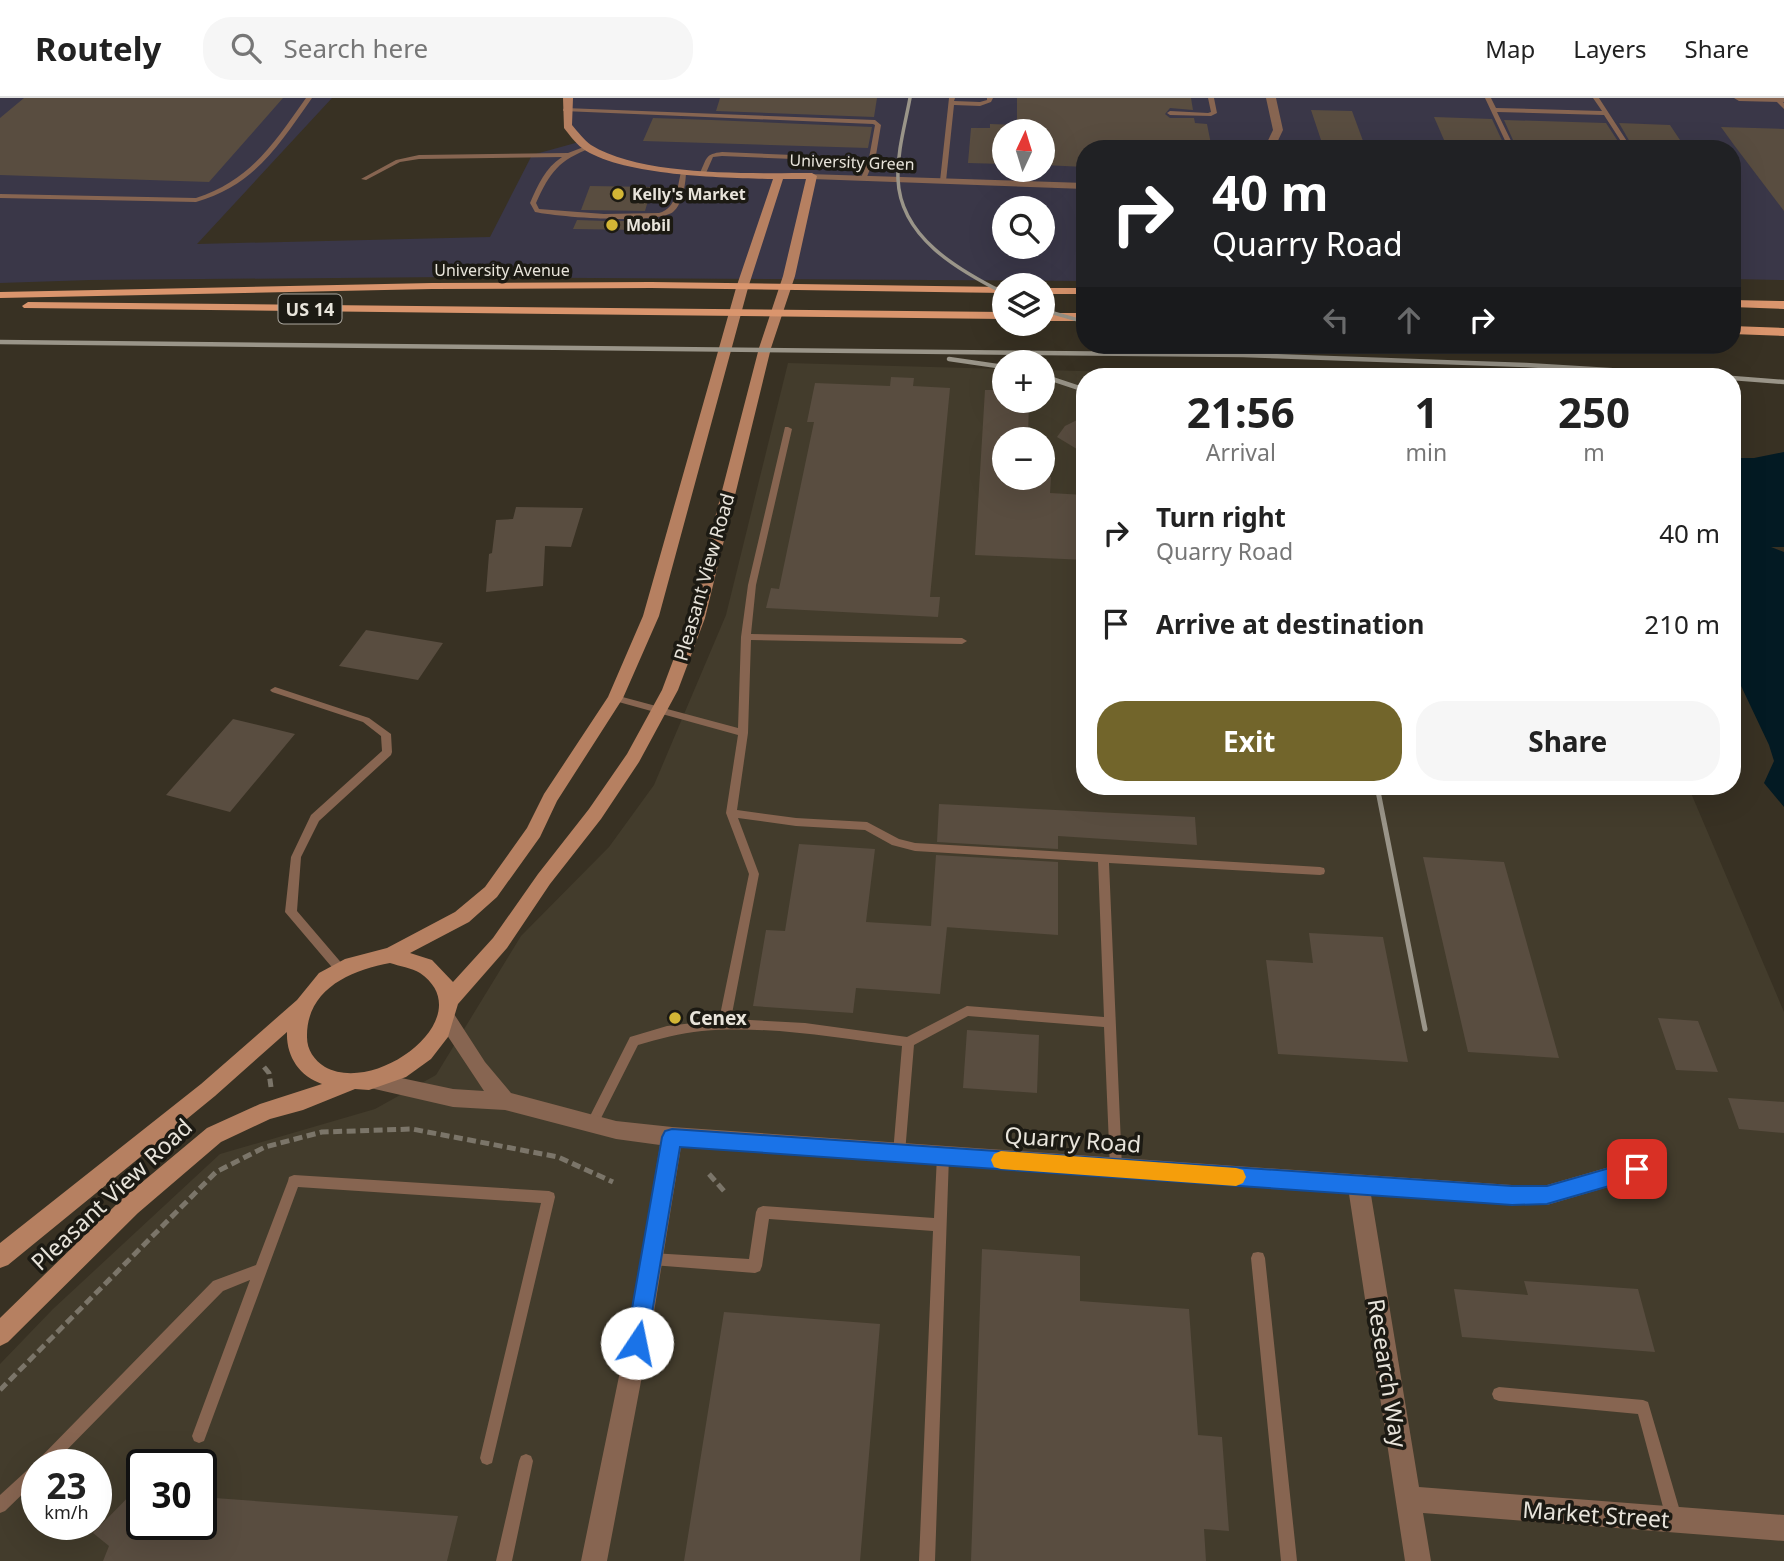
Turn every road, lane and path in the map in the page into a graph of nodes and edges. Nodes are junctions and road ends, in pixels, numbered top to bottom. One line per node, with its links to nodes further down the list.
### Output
1 (309, 98): 29 (lane)
2 (568, 98): 11 (main road)
3 (990, 98): 9 (lane)
4 (1211, 98): 14 (lane)
5 (1271, 98): 15 (street)
6 (1488, 98): 12 (lane)
7 (1596, 98): 13 (lane)
8 (1739, 98): 10 (street)
9 (952, 101): 27 (lane)
10 (1782, 102)
11 (565, 110): 18 (main road); 20 (lane)
12 (1494, 110): 13 (lane); 16 (lane)
13 (1606, 113): 17 (lane)
14 (1170, 114)
15 (1273, 140)
16 (1508, 140)
17 (1623, 140)
18 (589, 147): 19 (lane); 21 (main road, University Green)
19 (567, 155): 21 (lane); 26 (lane)
20 (871, 160): 22 (lane); 25 (lane)
21 (684, 172): 22 (main road, University Green)
22 (703, 173): 23 (main road, University Green)
23 (779, 175): 24 (main road, University Green); 30 (main road, Pleasant View Road)
24 (812, 176): 25 (street, University Green); 31 (main road, Pleasant View Road)
25 (864, 178): 27 (street, University Green)
26 (364, 179)
27 (943, 181): 28 (street, University Green)
28 (1076, 186)
29 (0, 196)
30 (742, 288): 31 (main road, University Avenue / US 14); 35 (main road, University Avenue / US 14); 39 (main road, Pleasant View Road)
31 (784, 289): 32 (main road, University Avenue / US 14); 40 (main road, Pleasant View Road)
32 (992, 290)
33 (1055, 290): 34 (main road)
34 (1076, 291)
35 (0, 295)
36 (1741, 303): 38 (main road)
37 (0, 305): 39 (main road, US 14)
38 (1784, 305)
39 (735, 314): 40 (main road, US 14); 50 (main road, Pleasant View Road)
40 (776, 314): 41 (main road, US 14); 51 (main road, Pleasant View Road)
41 (992, 316)
42 (1055, 317): 43 (main road)
43 (1076, 317)
44 (1741, 330): 45 (main road)
45 (1784, 332)
46 (788, 429): 47 (lane)
47 (746, 637): 48 (lane); 52 (lane)
48 (962, 641)
49 (275, 690): 57 (lane)
50 (615, 698): 51 (lane); 56 (main road, Pleasant View Road)
51 (659, 710): 52 (lane); 59 (main road, Pleasant View Road)
52 (743, 733): 53 (lane)
53 (731, 813): 54 (lane); 61 (lane)
54 (1102, 858): 55 (lane); 60 (lane)
55 (1320, 871)
56 (390, 955): 57 (main road); 59 (main road)
57 (340, 969): 58 (main road)
58 (303, 1005): 65 (main road); 78 (main road, Pleasant View Road)
59 (448, 1009): 64 (main road); 67 (street)
60 (1109, 1022): 62 (lane); 72 (lane)
61 (724, 1023): 62 (lane); 68 (lane)
62 (908, 1042): 70 (lane)
63 (257, 1064): 66 (path)
64 (373, 1081): 65 (main road); 67 (street, Quarry Road)
65 (348, 1083): 82 (main road, Pleasant View Road)
66 (271, 1088)
67 (505, 1101): 68 (street, Quarry Road)
68 (592, 1124): 69 (street, Quarry Road)
69 (672, 1137): 70 (street, Quarry Road); 80 (street)
70 (899, 1153): 71 (street, Quarry Road)
71 (943, 1156): 72 (street, Quarry Road); 77 (lane)
72 (1116, 1168): 75 (street, Quarry Road)
73 (1637, 1169): 75 (street, Quarry Road)
74 (709, 1174): 76 (path)
75 (1359, 1185): 89 (street, Research Way)
76 (724, 1191)
77 (940, 1225): 80 (lane); 95 (lane)
78 (0, 1257)
79 (1258, 1258): 96 (lane)
80 (652, 1259): 94 (street)
81 (260, 1270): 84 (lane); 85 (lane); 86 (lane)
82 (0, 1334)
83 (1499, 1394): 91 (lane)
84 (198, 1436)
85 (57, 1449)
86 (487, 1458)
87 (526, 1461): 93 (lane)
88 (21, 1485): 90 (lane)
89 (1408, 1499): 91 (street, Market Street); 97 (street, Research Way)
90 (0, 1506)
91 (1675, 1520): 92 (street, Market Street)
92 (1784, 1528)
93 (504, 1561)
94 (594, 1561)
95 (927, 1561)
96 (1289, 1561)
97 (1418, 1561)

